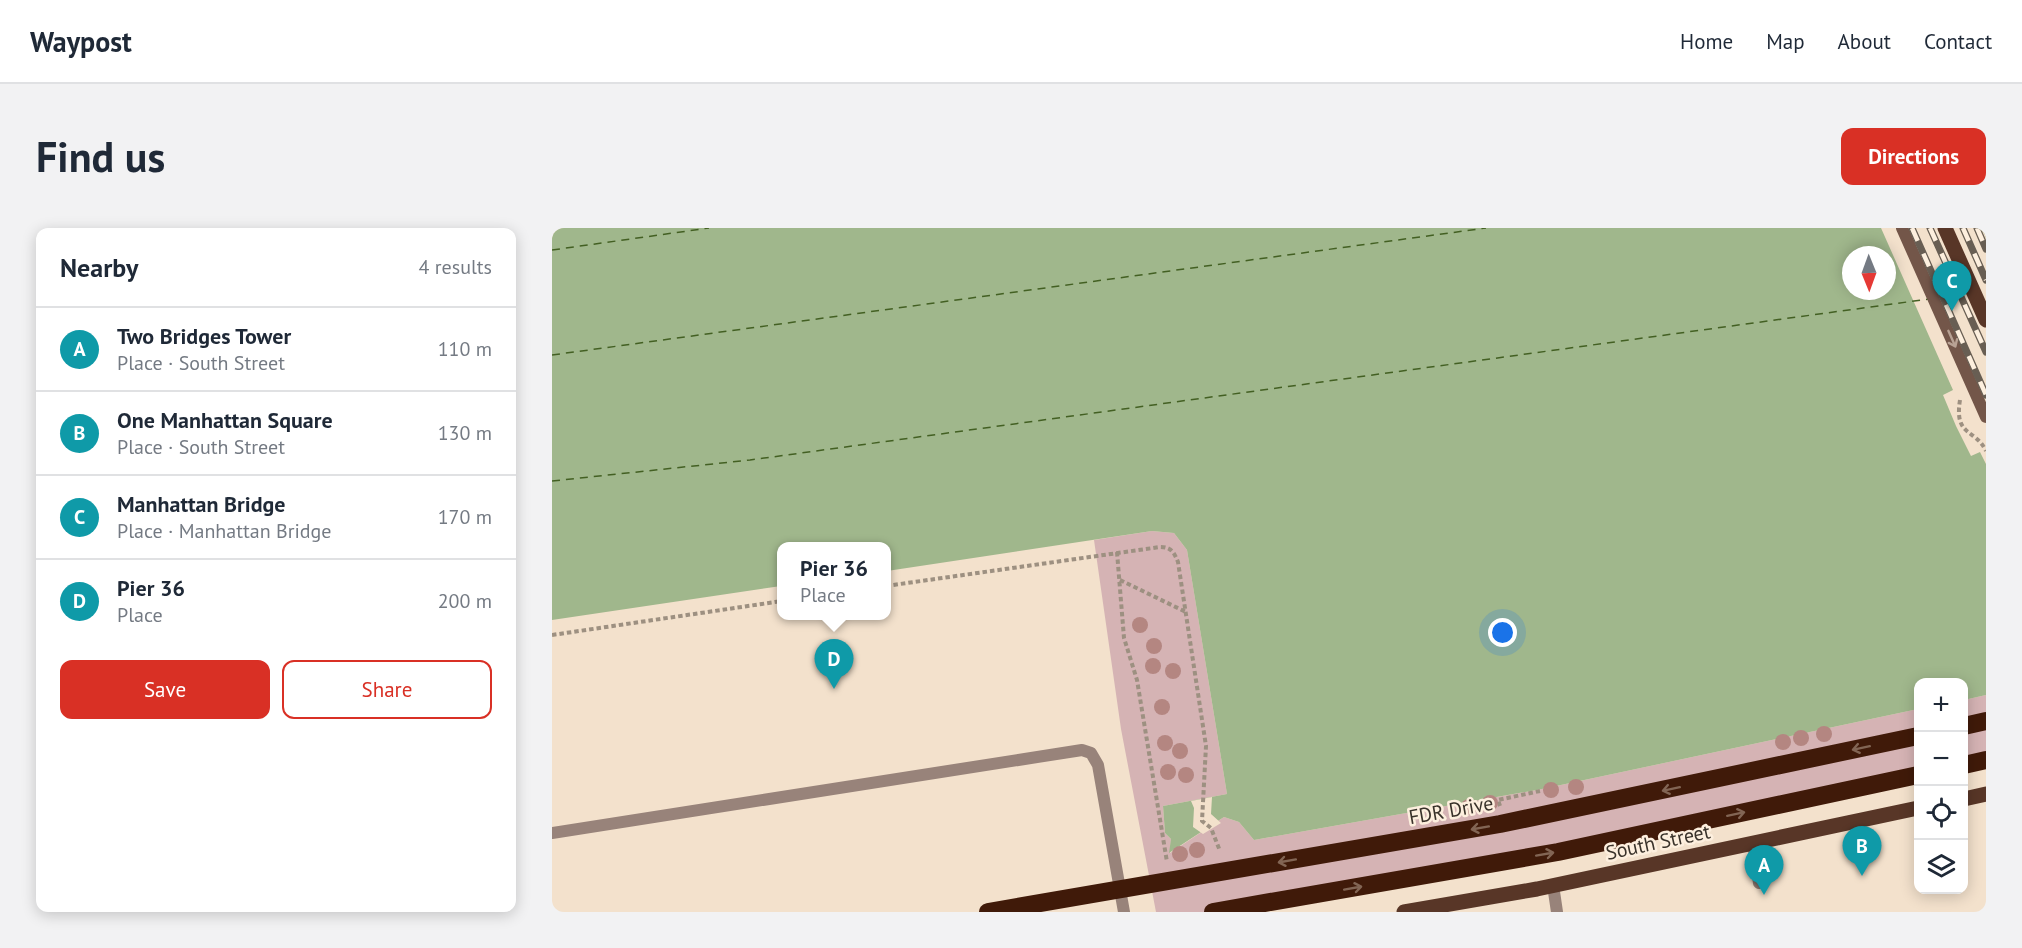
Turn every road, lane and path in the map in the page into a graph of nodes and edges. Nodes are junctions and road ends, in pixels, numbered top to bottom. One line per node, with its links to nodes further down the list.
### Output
1 (1902, 228): 4 (main road, one-way to 4)
2 (1945, 228): 3 (main road)
3 (1986, 320)
4 (1986, 417)
5 (1117, 552): 6 (path); 7 (path); 9 (path)
6 (1119, 580): 9 (path); 25 (path)
7 (891, 585)
8 (777, 602): 10 (path)
9 (1186, 612): 24 (path)
10 (552, 635)
11 (1986, 721): 12 (highway)
12 (1968, 725)
13 (1914, 737): 29 (highway, FDR Drive, one-way to 29, bridge)
14 (1986, 760): 15 (highway)
15 (1968, 764)
16 (1914, 776): 31 (highway, one-way to 16, bridge)
17 (1540, 791): 20 (path)
18 (1986, 794): 19 (main road)
19 (1968, 798)
20 (1499, 802)
21 (1914, 809): 23 (main road, South Street)
22 (552, 832): 30 (street)
23 (1753, 843): 26 (street); 27 (main road, South Street)
24 (1220, 851)
25 (1167, 862)
26 (1760, 883)
27 (1553, 885): 28 (main road, South Street); 33 (street)
28 (1444, 909): 32 (main road, South Street)
29 (988, 912)
30 (1124, 912)
31 (1213, 912)
32 (1404, 912)
33 (1557, 912)

